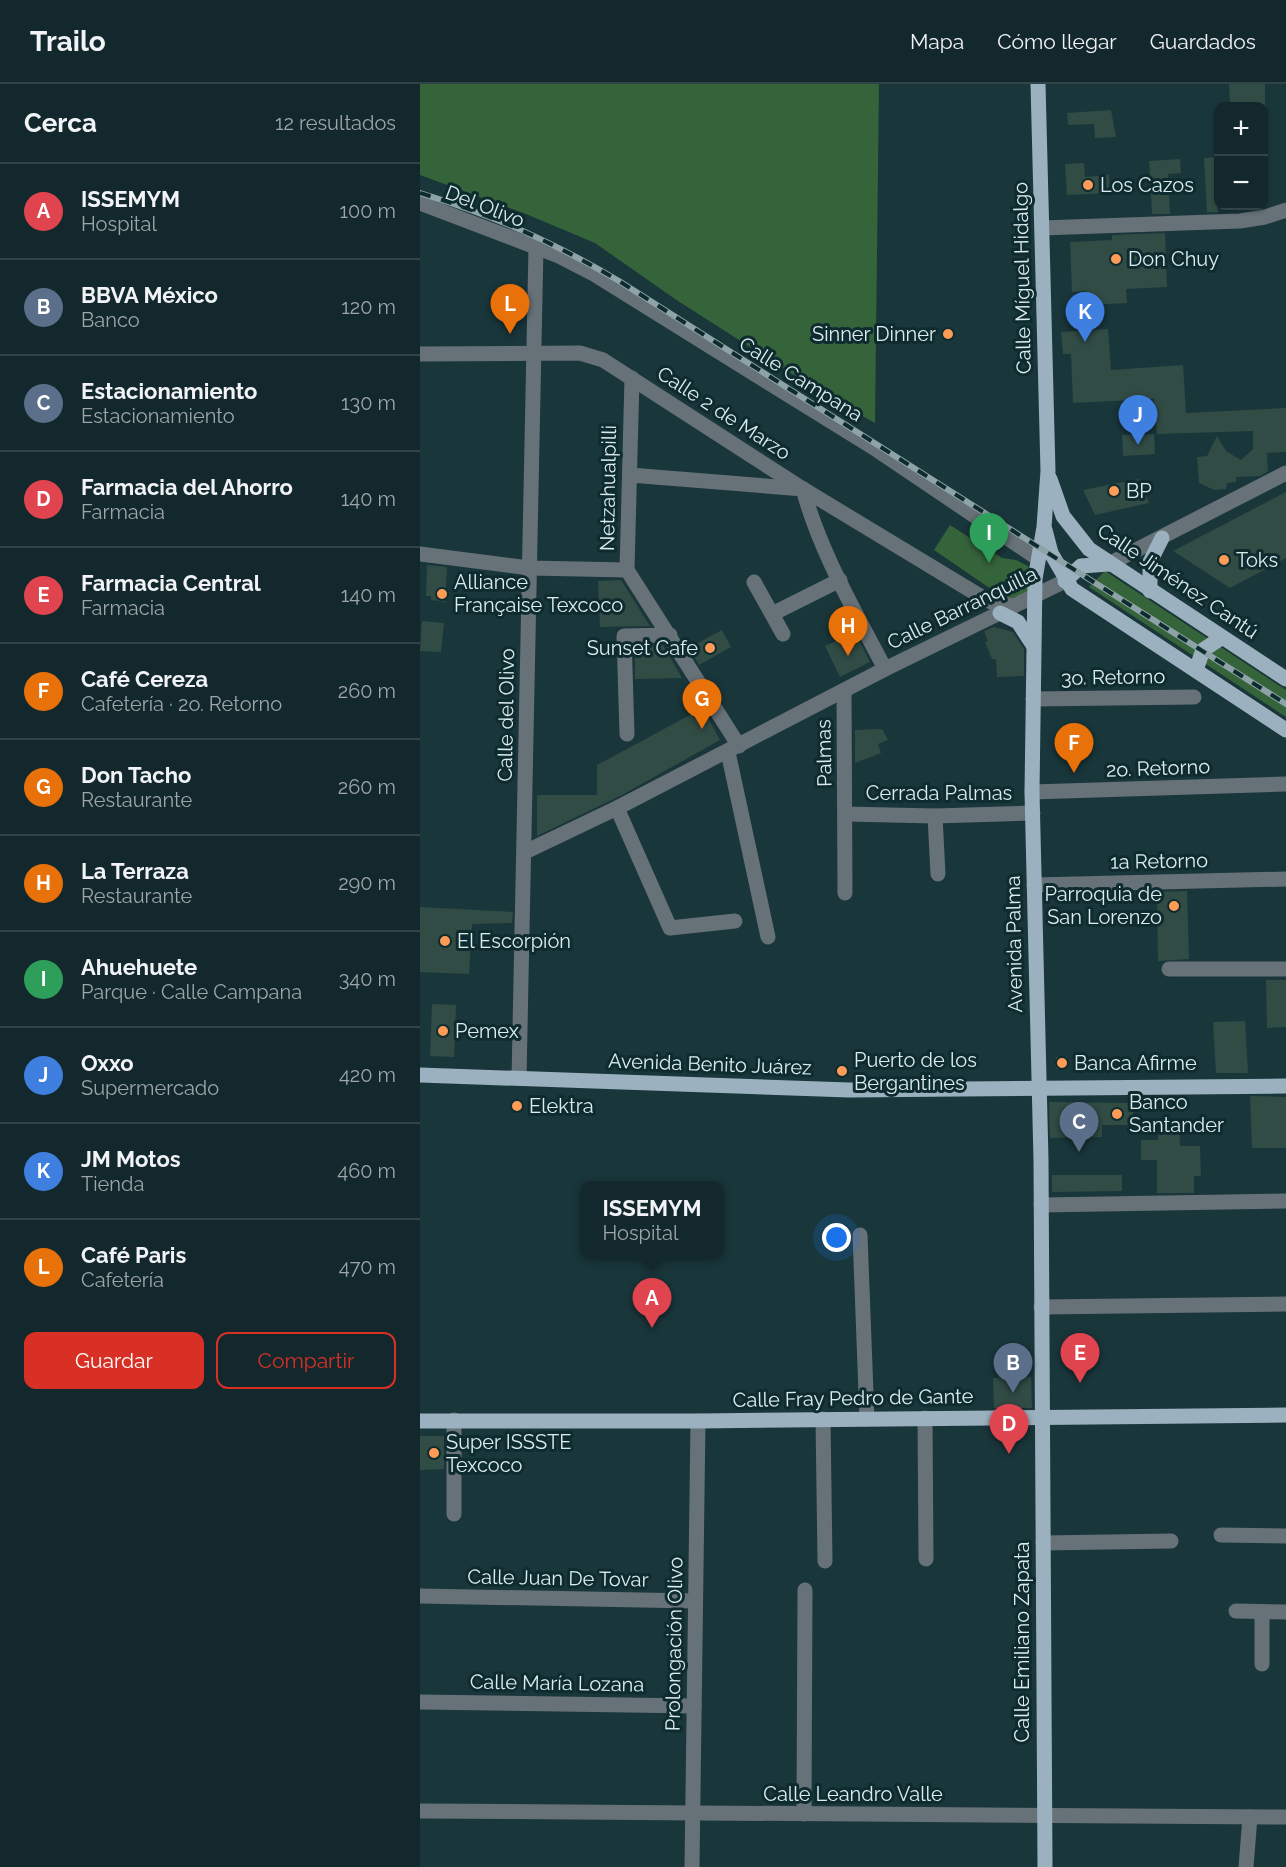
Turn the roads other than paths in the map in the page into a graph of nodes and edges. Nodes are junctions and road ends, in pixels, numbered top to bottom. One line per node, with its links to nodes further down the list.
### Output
1 (1038, 84): 4 (main road, Calle Míguel Hidalgo)
2 (420, 203): 5 (street, Del Olivo)
3 (1286, 210): 4 (street)
4 (1042, 228): 9 (main road, Calle Míguel Hidalgo)
5 (536, 247): 7 (street, Calle del Olivo); 16 (street, Calle Campana)
6 (420, 354): 7 (street, Calle 2 de Marzo)
7 (532, 354): 8 (street, Calle 2 de Marzo); 18 (street, Calle del Olivo)
8 (632, 378): 11 (street, Netzahualpilli); 12 (street, Calle 2 de Marzo)
9 (1048, 471): 13 (main road, Avenida Palma); 17 (main road, Calle Jiménez Cantú)
10 (1286, 473): 14 (street)
11 (630, 476): 12 (street); 19 (street, Netzahualpilli)
12 (803, 489): 20 (street); 24 (street, Calle 2 de Marzo)
13 (1044, 527): 16 (main road, Avenida Palma); 21 (main road)
14 (1162, 538): 17 (street); 23 (main road)
15 (420, 554): 18 (street)
16 (1037, 558): 25 (main road, Avenida Palma)
17 (1109, 564): 21 (main road); 23 (main road, Calle Jiménez Cantú)
18 (530, 568): 19 (street); 48 (street, Calle del Olivo)
19 (627, 570): 30 (street, Netzahualpilli)
20 (840, 580): 27 (street); 33 (street)
21 (1065, 581): 25 (street, Calle Barranquilla); 34 (main road)
22 (754, 582): 27 (street)
23 (1150, 591): 31 (main road, Calle Jiménez Cantú)
24 (980, 596): 26 (street, Calle 2 de Marzo); 28 (street)
25 (1034, 596): 26 (street, Calle Barranquilla); 32 (main road, Avenida Palma)
26 (1007, 610): 28 (street, Calle Barranquilla); 32 (main road)
27 (772, 614): 29 (street)
28 (985, 620): 33 (street, Calle Barranquilla)
29 (783, 634)
30 (670, 635): 40 (street); 41 (street, Netzahualpilli)
31 (1221, 638): 34 (main road); 35 (main road, Calle Jiménez Cantú)
32 (1033, 645): 38 (main road, Avenida Palma)
33 (885, 669): 36 (street, Calle Barranquilla)
34 (1196, 670): 39 (main road)
35 (1286, 679)
36 (844, 692): 41 (street, Calle Barranquilla); 46 (street, Palmas)
37 (1194, 697): 38 (street, 3o. Retorno)
38 (1033, 699): 43 (main road, Avenida Palma)
39 (1286, 729)
40 (627, 734)
41 (734, 749): 44 (street, Calle Barranquilla); 54 (street, Netzahualpilli)
42 (1286, 784): 43 (street, 2o. Retorno)
43 (1032, 792): 45 (main road, Avenida Palma)
44 (617, 808): 48 (street, Calle Barranquilla); 53 (street)
45 (1032, 813): 47 (street, Cerrada Palmas); 51 (main road, Avenida Palma)
46 (846, 814): 47 (street, Cerrada Palmas); 52 (street, Palmas)
47 (935, 816): 49 (street)
48 (525, 852): 58 (street, Calle del Olivo)
49 (938, 874)
50 (1286, 879): 51 (street, 1a Retorno)
51 (1034, 885): 60 (main road, Avenida Palma)
52 (845, 893)
53 (735, 921)
54 (768, 937)
55 (1168, 969): 56 (street)
56 (1286, 969)
57 (420, 1075): 58 (main road, Avenida Benito Juárez)
58 (519, 1078): 60 (main road, Avenida Benito Juárez)
59 (1286, 1086): 60 (main road, Avenida Benito Juárez)
60 (1039, 1088): 62 (main road, Avenida Palma)
61 (1286, 1201): 62 (street)
62 (1041, 1205): 65 (main road, Avenida Palma)
63 (860, 1235): 70 (street)
64 (1286, 1304): 65 (street)
65 (1041, 1307): 67 (main road, Avenida Palma)
66 (1286, 1415): 67 (main road, Calle Fray Pedro de Gante)
67 (1042, 1417): 68 (main road, Calle Fray Pedro de Gante); 78 (main road, Calle Emiliano Zapata)
68 (925, 1418): 70 (main road, Calle Fray Pedro de Gante); 79 (street)
69 (823, 1419): 70 (main road, Calle Fray Pedro de Gante); 73 (main road, Calle Fray Pedro de Gante); 80 (street)
70 (867, 1419)
71 (454, 1420): 72 (main road, Calle Fray Pedro de Gante); 73 (main road, Calle Fray Pedro de Gante); 74 (street)
72 (420, 1421)
73 (698, 1421): 83 (street, Prolongación Olivo)
74 (454, 1514)
75 (1221, 1535): 76 (street)
76 (1286, 1536)
77 (1171, 1541): 78 (street)
78 (1043, 1543): 93 (main road, Calle Emiliano Zapata)
79 (926, 1559)
80 (825, 1561)
81 (805, 1590): 92 (street)
82 (420, 1596): 83 (street, Calle Juan De Tovar)
83 (695, 1601): 89 (street, Prolongación Olivo)
84 (1236, 1611): 85 (street)
85 (1262, 1612): 86 (street); 87 (street)
86 (1286, 1612)
87 (1262, 1664)
88 (420, 1702): 89 (street, Calle María Lozana)
89 (694, 1706): 91 (street, Prolongación Olivo)
90 (420, 1811): 91 (street, Calle Leandro Valle)
91 (693, 1814): 92 (street, Calle Leandro Valle); 96 (street, Prolongación Olivo)
92 (804, 1814): 93 (street, Calle Leandro Valle)
93 (1044, 1817): 94 (street, Calle Leandro Valle); 97 (main road, Calle Emiliano Zapata)
94 (1250, 1817): 95 (street, Calle Leandro Valle); 98 (street)
95 (1286, 1817)
96 (692, 1867)
97 (1045, 1867)
98 (1246, 1867)

